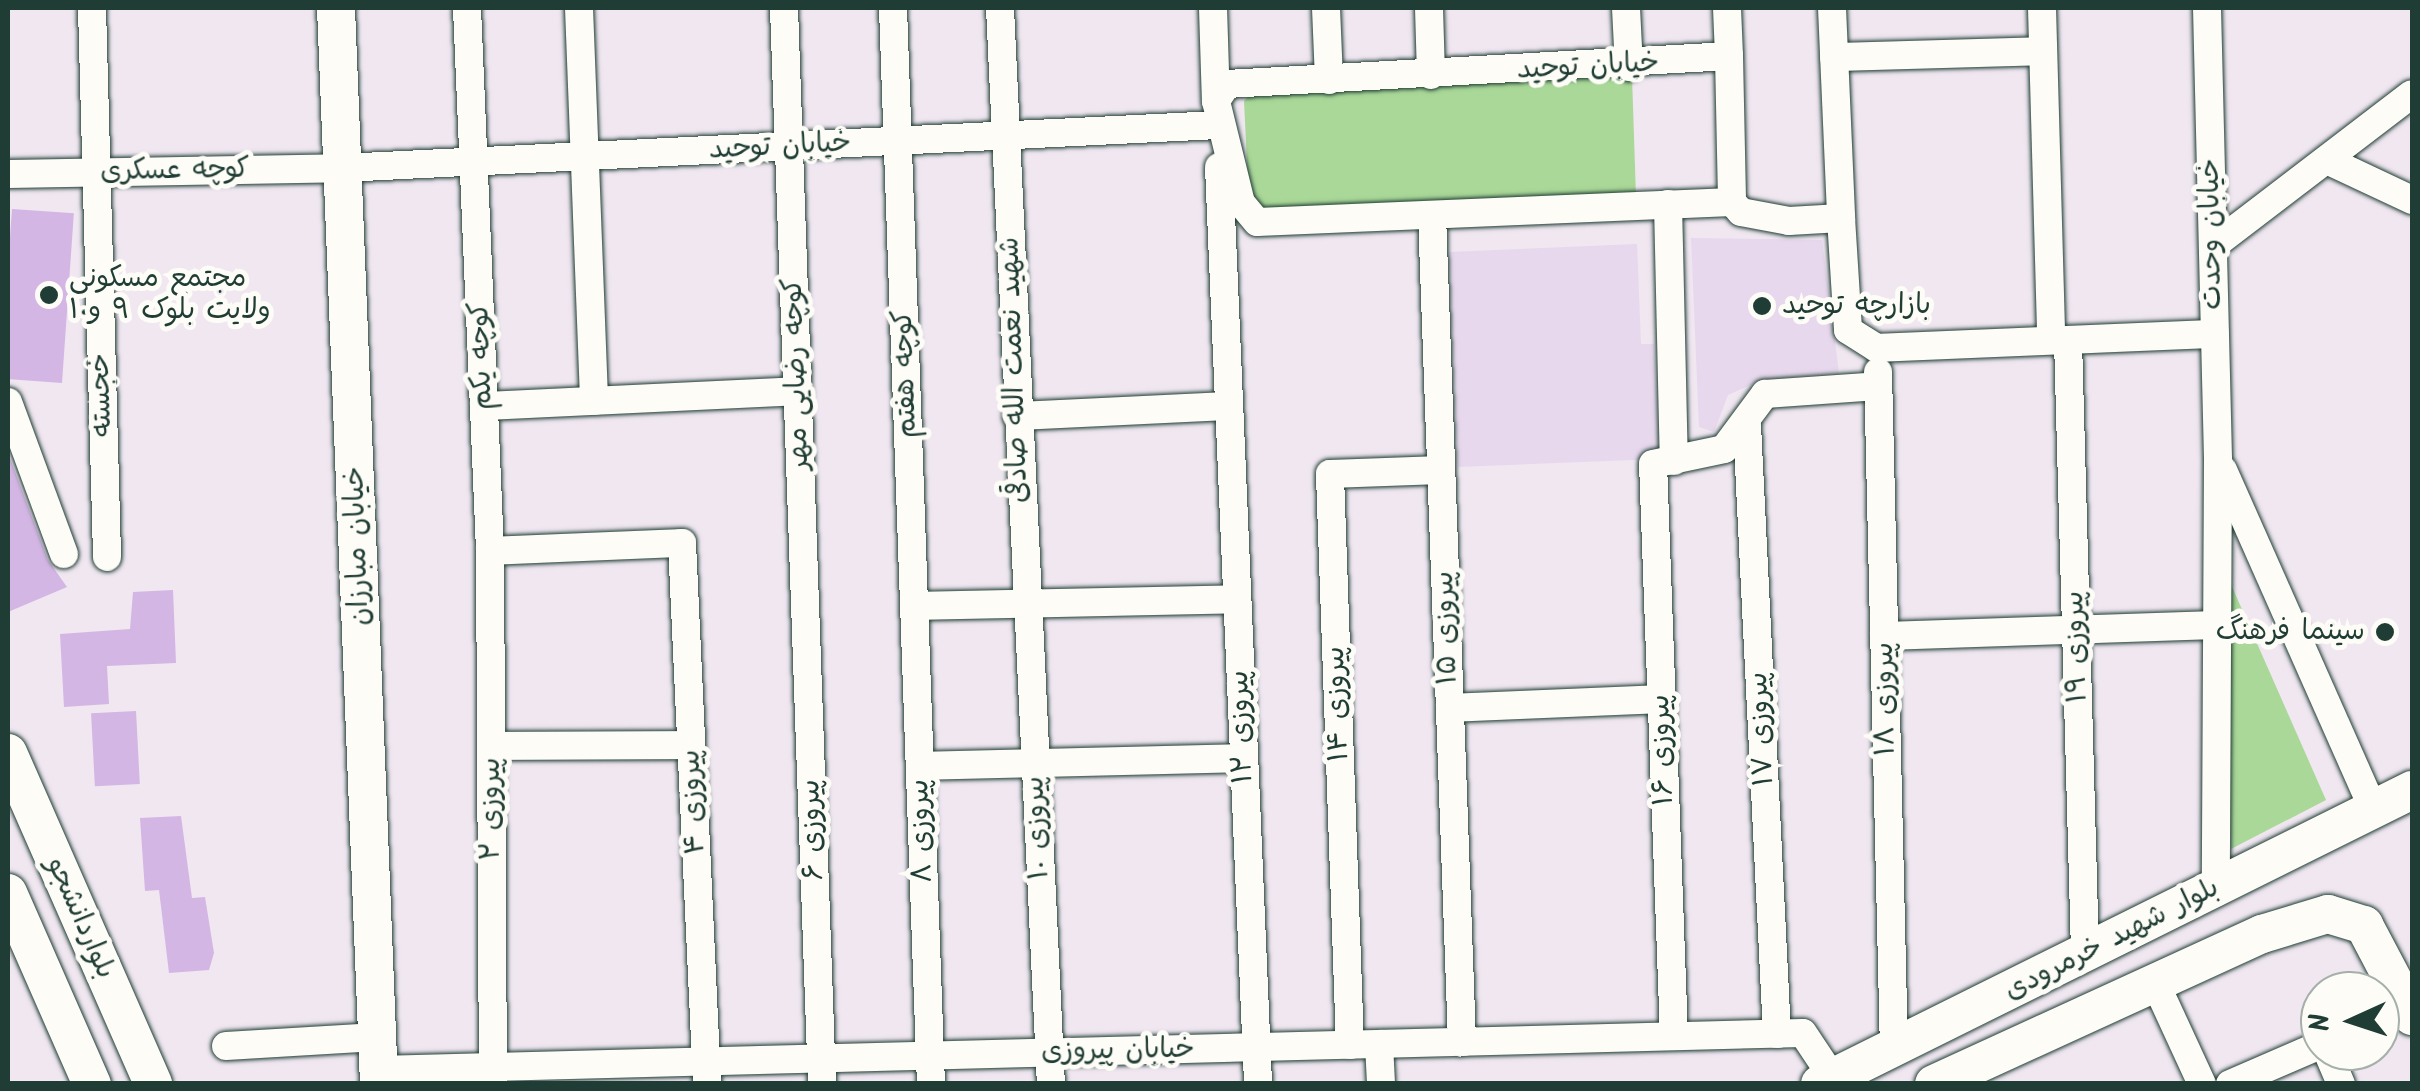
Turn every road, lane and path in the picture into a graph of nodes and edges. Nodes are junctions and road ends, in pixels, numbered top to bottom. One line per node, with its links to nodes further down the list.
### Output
1 (92, 8): 31 (street, خجسته)
2 (336, 8): 30 (main road, خیابان مبارزان)
3 (467, 8): 29 (street, کوچه یکم)
4 (579, 8): 27 (street)
5 (784, 8): 26 (street, کوچه رضایی مهر)
6 (893, 8): 25 (street, کوچه هفتم)
7 (1000, 8): 24 (street, شهید نعمت الله صادقی)
8 (1213, 8): 23 (street)
9 (1326, 8): 21 (street)
10 (1428, 8): 20 (street)
11 (1626, 8): 19 (street)
12 (1727, 8): 17 (street)
13 (1832, 8): 18 (street)
14 (2042, 8): 16 (street, پیروزی ۱۹)
15 (2207, 8): 38 (street, خیابان وحدت)
16 (2043, 51): 18 (street); 40 (street, پیروزی ۱۹)
17 (1729, 56): 19 (street, خیابان توحید); 34 (street)
18 (1834, 57): 37 (street)
19 (1628, 67): 20 (street, خیابان توحید)
20 (1431, 76): 21 (street, خیابان توحید)
21 (1329, 80): 23 (street, خیابان توحید)
22 (2412, 94): 28 (street)
23 (1217, 113): 24 (street, خیابان توحید); 36 (street); 47 (street, پیروزی ۱۲)
24 (1006, 136): 25 (street, خیابان توحید); 48 (street, شهید نعمت الله صادقی)
25 (899, 141): 26 (street, خیابان توحید); 59 (street, کوچه هفتم)
26 (789, 146): 27 (street, خیابان توحید); 43 (street, کوچه رضایی مهر)
27 (584, 156): 29 (street, خیابان توحید); 44 (street)
28 (2329, 161): 33 (street); 38 (street)
29 (474, 162): 30 (street, خیابان توحید); 46 (street, کوچه یکم)
30 (342, 168): 31 (street, کوچه عسکری); 87 (main road, خیابان مبارزان)
31 (94, 172): 32 (street, کوچه عسکری); 55 (street, خجسته)
32 (8, 174)
33 (2412, 200)
34 (1732, 202): 35 (street); 37 (street)
35 (1668, 204): 36 (street); 51 (street, پیروزی ۱۶)
36 (1432, 214): 52 (street, پیروزی ۱۵)
37 (1841, 218): 41 (street)
38 (2213, 246): 39 (street, خیابان وحدت)
39 (2215, 334): 40 (street); 50 (street, خیابان وحدت)
40 (2059, 340): 41 (street); 61 (street, پیروزی ۱۹)
41 (1877, 348): 42 (street, پیروزی ۱۸)
42 (1878, 386): 49 (street); 62 (street, پیروزی ۱۸)
43 (798, 391): 44 (street); 57 (street, کوچه رضایی مهر)
44 (594, 401): 46 (street)
45 (8, 402): 54 (street)
46 (484, 406): 53 (street, کوچه یکم)
47 (1229, 406): 48 (street); 56 (street, پیروزی ۱۲)
48 (1017, 416): 58 (street, شهید نعمت الله صادقی)
49 (1747, 424): 51 (street); 77 (street, پیروزی ۱۷)
50 (2218, 460): 60 (street, خیابان وحدت); 71 (street, خیابان وحدت)
51 (1663, 463): 63 (street, پیروزی ۱۶)
52 (1441, 470): 64 (street, پیروزی ۱۵); 80 (street, پیروزی ۱۴)
53 (490, 551): 65 (street, پیروزی ۴); 66 (street, پیروزی ۲)
54 (64, 554)
55 (107, 557)
56 (1237, 599): 58 (street); 68 (street, پیروزی ۱۲)
57 (805, 601): 89 (street, پیروزی ۶)
58 (1025, 604): 59 (street); 69 (street, پیروزی ۱۰)
59 (914, 606): 70 (street, پیروزی ۸)
60 (2217, 625): 61 (street); 72 (street, خیابان وحدت)
61 (2076, 630): 62 (street); 74 (street, پیروزی ۱۹)
62 (1884, 636): 84 (street, پیروزی ۱۸)
63 (1661, 699): 64 (street); 78 (street, پیروزی ۱۶)
64 (1450, 708): 79 (street, پیروزی ۱۵)
65 (692, 744): 66 (street); 90 (street, پیروزی ۴)
66 (492, 746): 91 (street, پیروزی ۲)
67 (8, 754): 94 (main road, بلواردانشجو)
68 (1244, 758): 69 (street); 83 (street, پیروزی ۱۲)
69 (1034, 764): 70 (street); 85 (street, پیروزی ۱۰)
70 (920, 766): 88 (street, پیروزی ۸)
71 (2400, 802): 72 (main road, بلوار شهید خرمرودی)
72 (2216, 888): 74 (main road, بلوار شهید خرمرودی)
73 (8, 893): 93 (main road, بلواردانشجو)
74 (2086, 954): 84 (main road, بلوار شهید خرمرودی)
75 (2155, 982): 76 (main road, بلوار شهید خرمرودی); 98 (main road, بلوار شهید خرمرودی); 99 (street)
76 (2412, 1016)
77 (1777, 1034): 78 (street, خیابان پیروزی); 92 (street, خیابان پیروزی)
78 (1674, 1036): 79 (street, خیابان پیروزی)
79 (1462, 1042): 81 (street, خیابان پیروزی)
80 (1350, 1044): 81 (street, خیابان پیروزی); 83 (street, خیابان پیروزی)
81 (1380, 1044): 97 (street)
82 (226, 1046): 87 (street, خیابان پیروزی)
83 (1256, 1047): 85 (street, خیابان پیروزی); 96 (street, پیروزی ۱۲)
84 (1894, 1050): 92 (main road, بلوار شهید خرمرودی)
85 (1050, 1052): 88 (street, خیابان پیروزی); 95 (street, پیروزی ۱۰)
86 (2300, 1054): 100 (street)
87 (378, 1063): 91 (street, خیابان پیروزی)
88 (930, 1070): 89 (street, خیابان پیروزی)
89 (822, 1071): 90 (street, خیابان پیروزی)
90 (706, 1072): 91 (street, خیابان پیروزی)
91 (492, 1075)
92 (1826, 1081)
93 (92, 1084)
94 (153, 1084)
95 (1052, 1084)
96 (1258, 1084)
97 (1381, 1084)
98 (1934, 1084)
99 (2202, 1084)
100 (2230, 1084)

